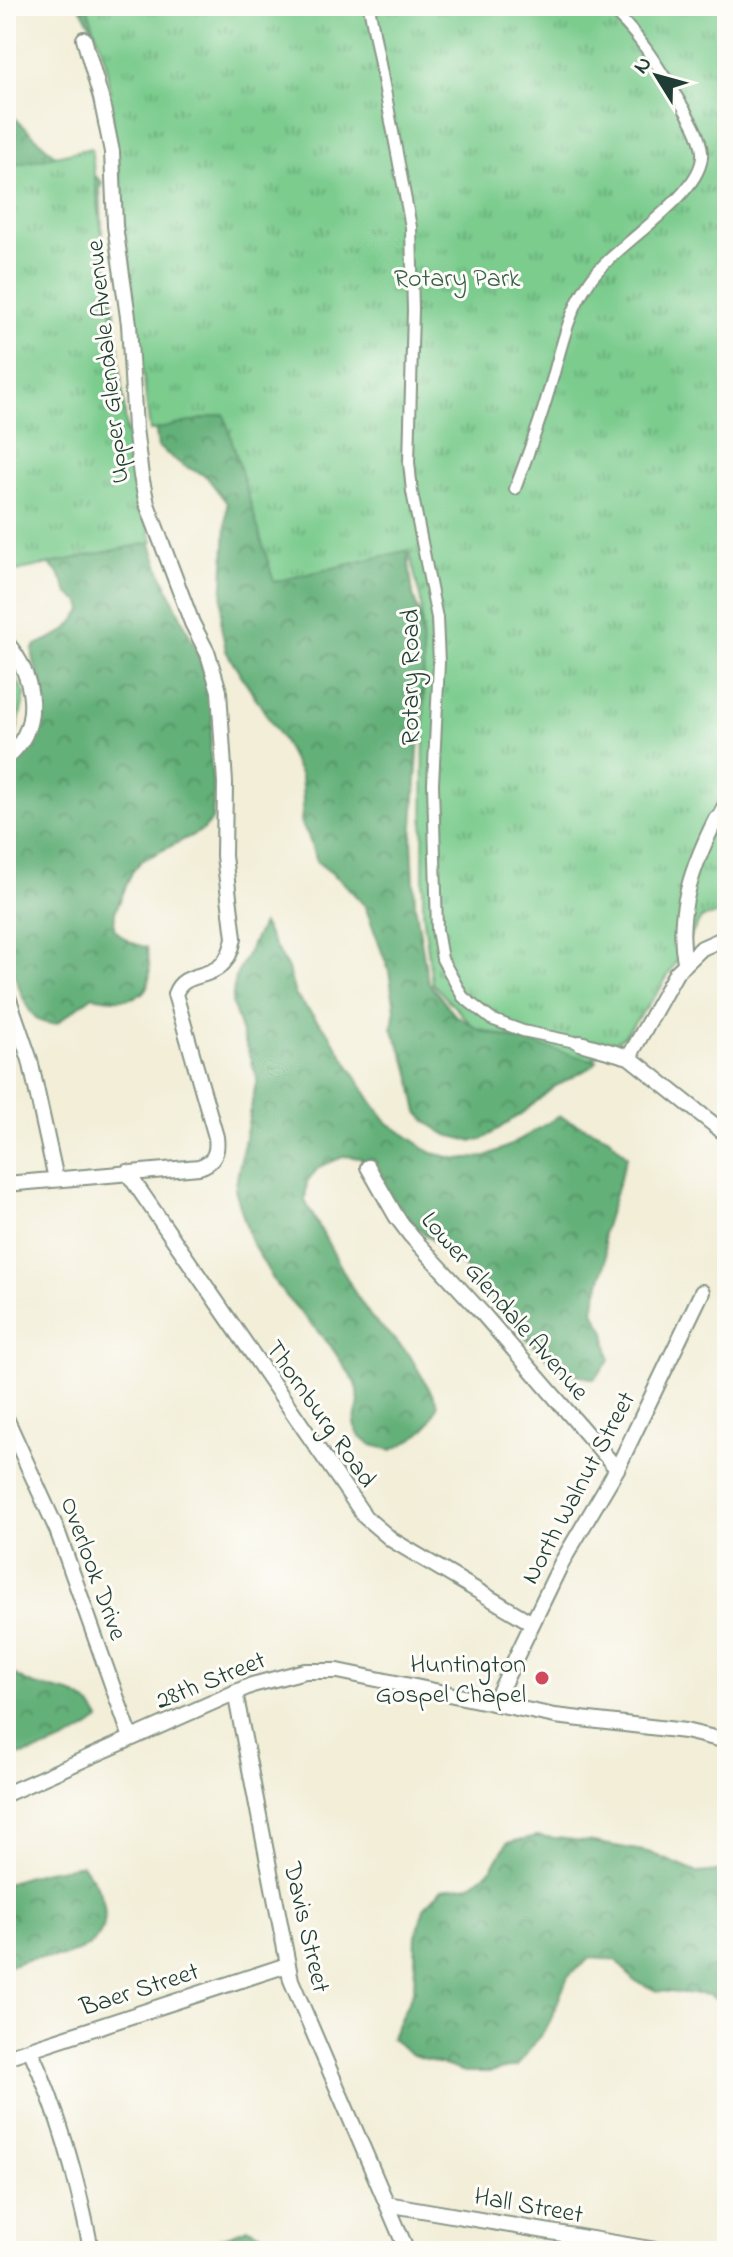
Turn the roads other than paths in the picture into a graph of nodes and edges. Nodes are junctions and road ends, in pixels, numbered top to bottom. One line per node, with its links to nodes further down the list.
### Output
1 (369, 6): 12 (street, Rotary Road)
2 (607, 6): 4 (street)
3 (84, 39): 16 (street, Upper Glendale Avenue)
4 (515, 489)
5 (6, 642): 6 (street)
6 (6, 758)
7 (727, 798): 8 (street)
8 (716, 819): 10 (street)
9 (727, 937): 10 (street)
10 (685, 962): 13 (street)
11 (6, 991): 17 (street)
12 (580, 1043): 13 (street, Rotary Road)
13 (629, 1057): 14 (street, Rotary Road)
14 (727, 1135)
15 (368, 1167): 21 (street, Lower Glendale Avenue)
16 (127, 1172): 17 (street); 22 (street, Thornburg Road)
17 (56, 1179): 18 (street)
18 (6, 1184)
19 (702, 1292): 21 (street, North Walnut Street)
20 (6, 1418): 25 (street, Overlook Drive)
21 (617, 1469): 22 (street, North Walnut Street)
22 (532, 1623): 24 (street, North Walnut Street)
23 (235, 1692): 24 (street, 28th Street); 25 (street, 28th Street); 28 (street, Davis Street)
24 (494, 1703): 26 (street, 28th Street)
25 (131, 1738): 27 (street, 28th Street)
26 (727, 1741)
27 (6, 1794)
28 (287, 1965): 29 (street, Baer Street); 31 (street, Davis Street)
29 (30, 2049): 30 (street, Baer Street); 32 (street)
30 (6, 2057)
31 (387, 2204): 33 (street, Davis Street); 34 (street, Hall Street)
32 (90, 2244)
33 (407, 2251)
34 (662, 2251)

